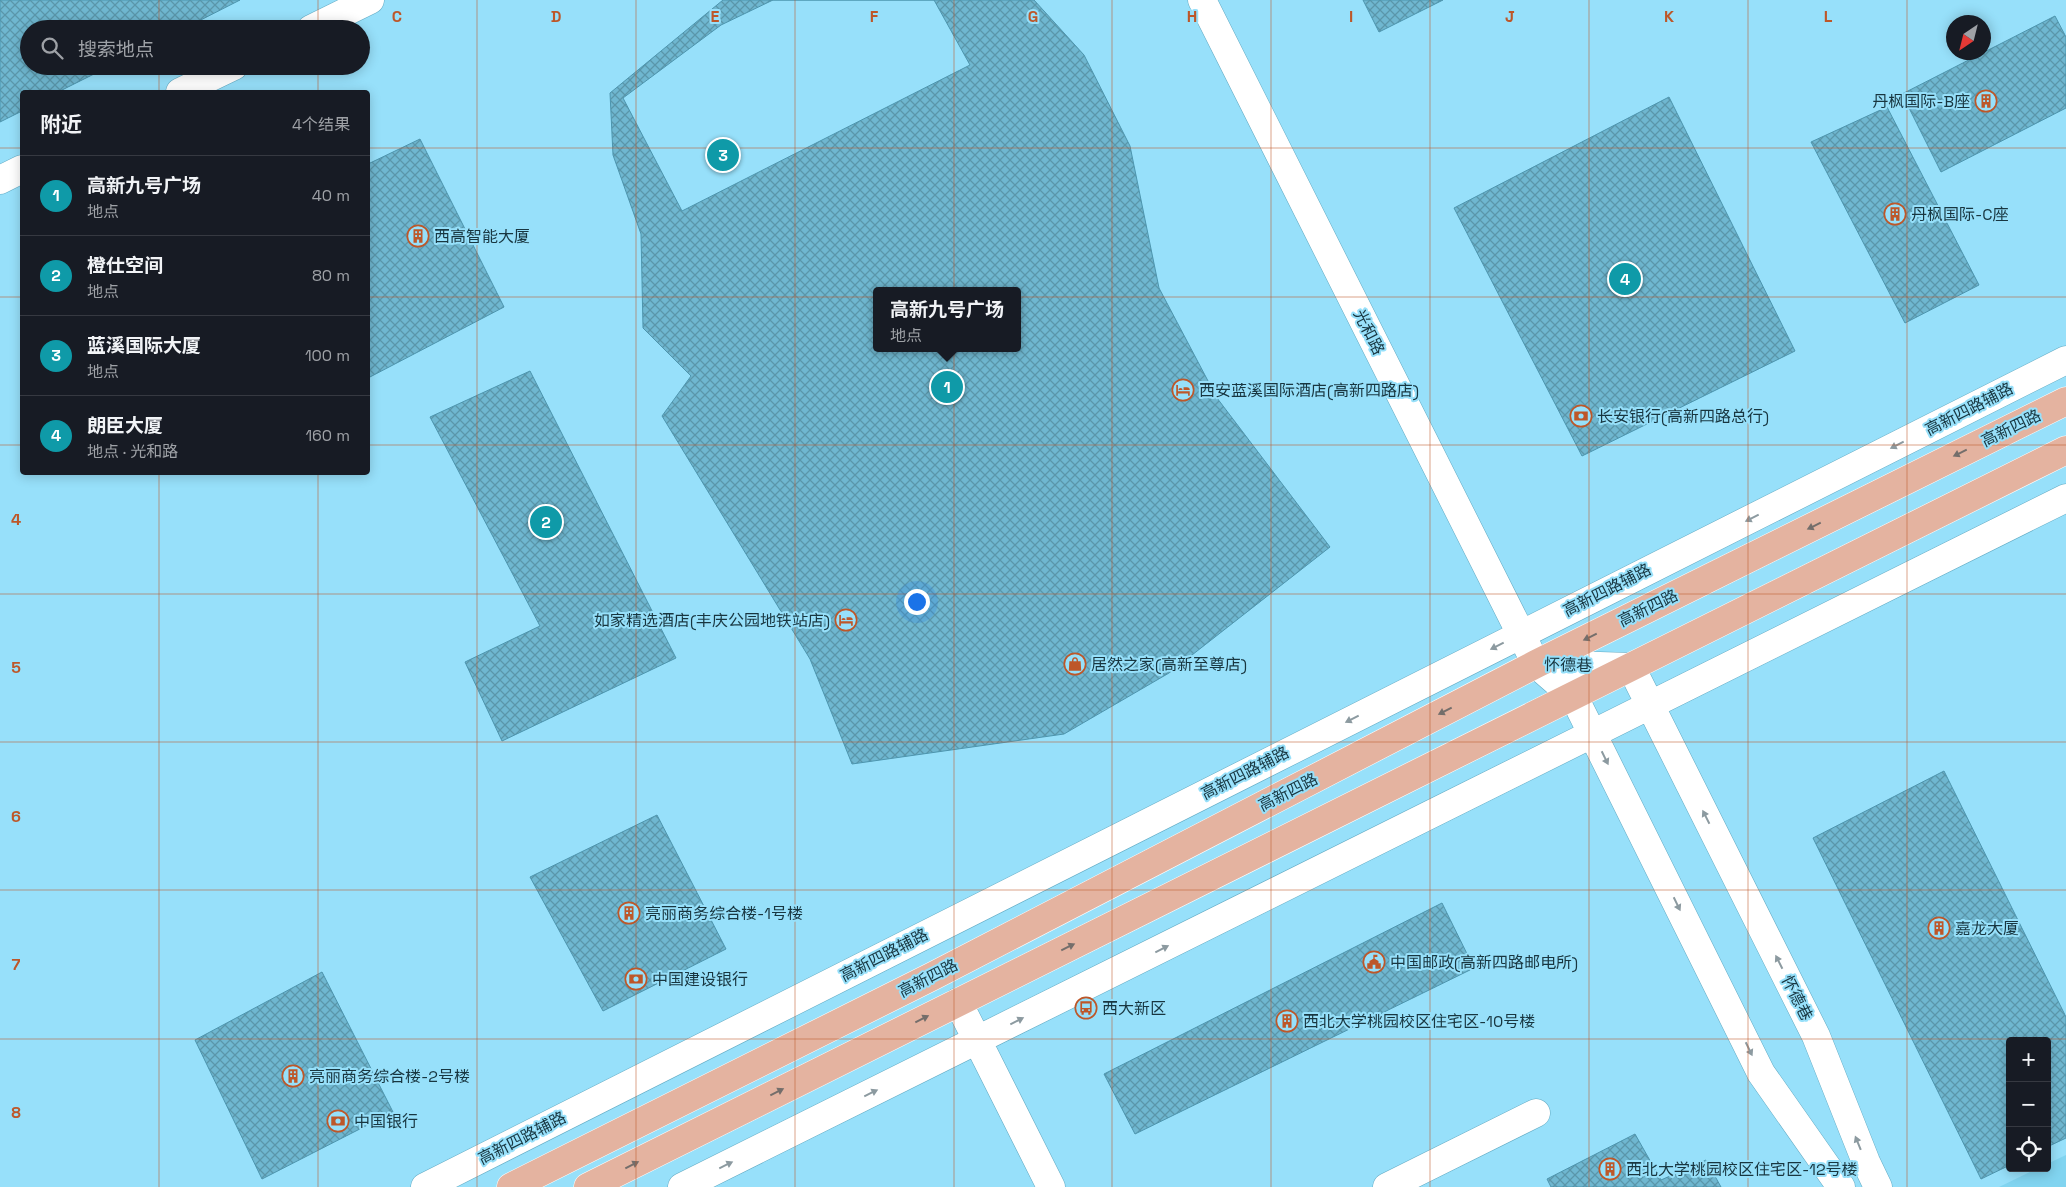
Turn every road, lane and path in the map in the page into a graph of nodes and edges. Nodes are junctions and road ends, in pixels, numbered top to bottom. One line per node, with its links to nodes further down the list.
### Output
1 (370, 0): 3 (street)
2 (1202, 0): 12 (street, 光和路)
3 (329, 20)
4 (215, 75): 5 (street)
5 (184, 90)
6 (20, 171): 7 (street)
7 (0, 180)
8 (2066, 360): 12 (street, 高新四路辅路, one-way to 12)
9 (2066, 400): 13 (main road, 高新四路, one-way to 13)
10 (2066, 450): 14 (main road)
11 (2066, 498): 16 (street)
12 (1521, 634): 13 (street, 光和路); 22 (street, 高新四路辅路, one-way to 22)
13 (1536, 664): 14 (street, 怀德巷); 15 (street, 怀德巷); 23 (main road, 高新四路, one-way to 23)
14 (1631, 667): 15 (main road); 16 (street, 怀德巷)
15 (1574, 697): 17 (street, 怀德巷); 18 (main road, one-way to 15)
16 (1650, 705): 17 (street); 28 (street, 怀德巷, one-way to 16)
17 (1592, 733): 19 (street, one-way to 17); 27 (street, 怀德巷, one-way to 27)
18 (958, 1002): 19 (street); 24 (main road, one-way to 18)
19 (978, 1041): 25 (street, one-way to 19); 26 (street)
20 (1536, 1113): 21 (street)
21 (1392, 1186)
22 (425, 1187)
23 (511, 1187)
24 (588, 1187)
25 (682, 1187)
26 (1051, 1187)
27 (1841, 1187)
28 (1878, 1187)

